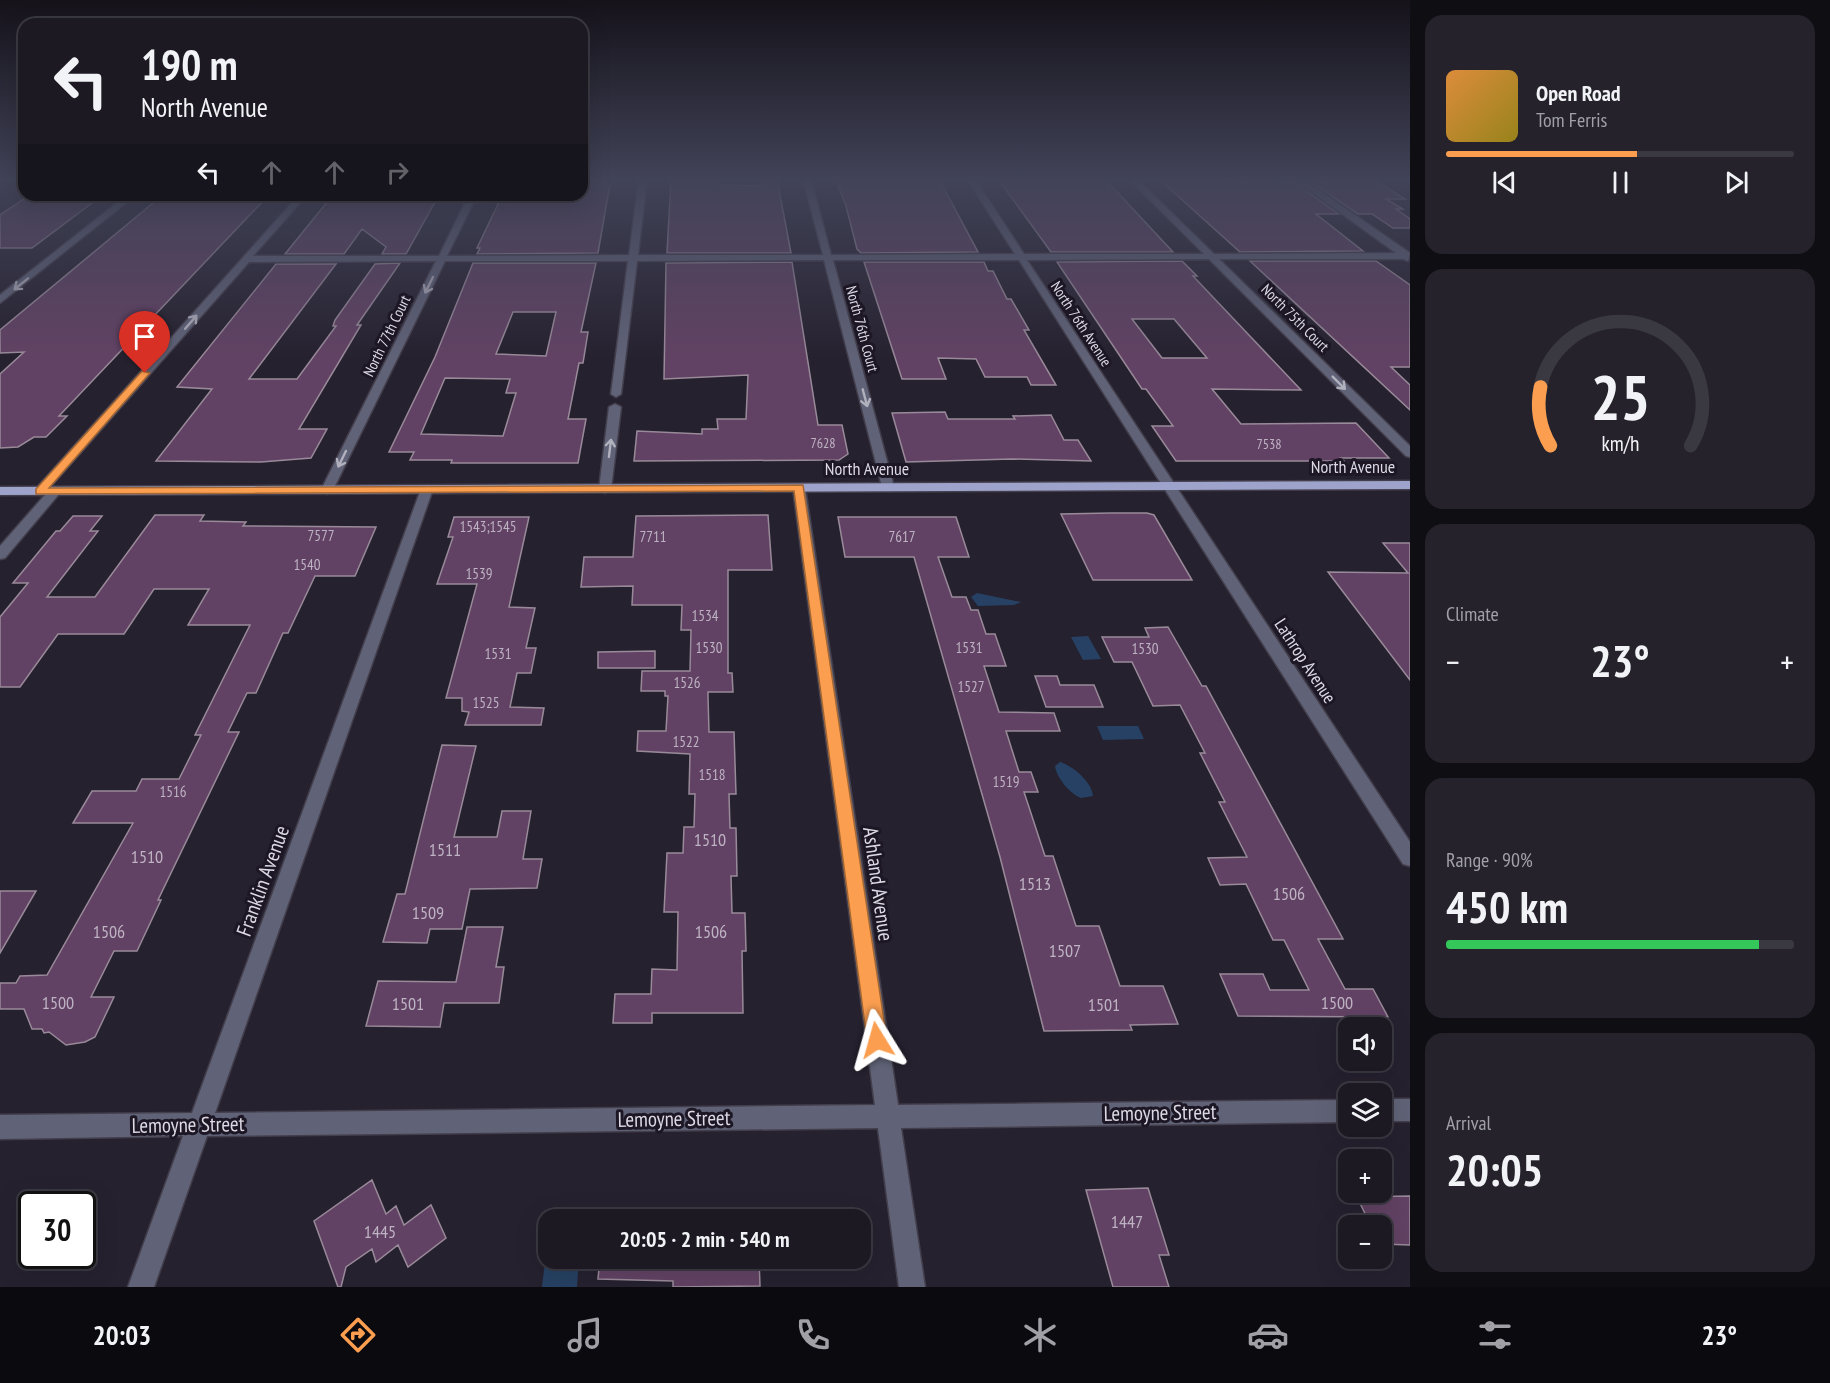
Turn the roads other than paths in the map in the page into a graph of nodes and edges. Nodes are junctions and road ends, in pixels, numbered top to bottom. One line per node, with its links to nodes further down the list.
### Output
1 (77, 239): 16 (street, one-way to 16)
2 (264, 239): 15 (street)
3 (451, 239): 11 (street, North 77th Court)
4 (635, 239): 12 (street)
5 (823, 239): 13 (street, North 76th Court)
6 (1009, 239): 9 (street, North 76th Avenue)
7 (1194, 239): 10 (street, North 75th Court)
8 (1382, 239): 14 (street)
9 (1020, 257): 10 (street); 13 (street); 21 (street, North 76th Avenue)
10 (1212, 257): 14 (street); 19 (street, North 75th Court, one-way to 19)
11 (442, 258): 12 (street); 15 (street); 26 (street, North 77th Court, one-way to 26)
12 (633, 258): 13 (street); 17 (street)
13 (828, 258): 22 (street, North 76th Court, one-way to 22)
14 (1408, 258)
15 (246, 259): 28 (street, one-way to 15)
16 (0, 300)
17 (616, 394)
18 (615, 408): 25 (street, one-way to 18)
19 (1410, 453)
20 (1410, 485): 21 (main road, North Avenue)
21 (1168, 486): 22 (main road, North Avenue); 31 (street, Lathrop Avenue)
22 (888, 487): 23 (main road, North Avenue)
23 (799, 488): 25 (main road, North Avenue); 35 (street, Ashland Avenue)
24 (427, 489): 25 (main road, North Avenue); 26 (main road, North Avenue); 36 (street, Franklin Avenue)
25 (605, 489)
26 (327, 490): 29 (main road, North Avenue)
27 (0, 491): 28 (main road, North Avenue)
28 (40, 491): 29 (main road, North Avenue)
29 (55, 491): 30 (street)
30 (0, 555)
31 (1410, 858)
32 (1392, 1110): 33 (street)
33 (1410, 1110)
34 (1338, 1111): 35 (street, Lemoyne Street)
35 (888, 1117): 36 (street, Lemoyne Street); 39 (street, Ashland Avenue)
36 (199, 1125): 37 (street, Lemoyne Street); 38 (street, Franklin Avenue)
37 (0, 1127)
38 (141, 1287)
39 (912, 1287)

